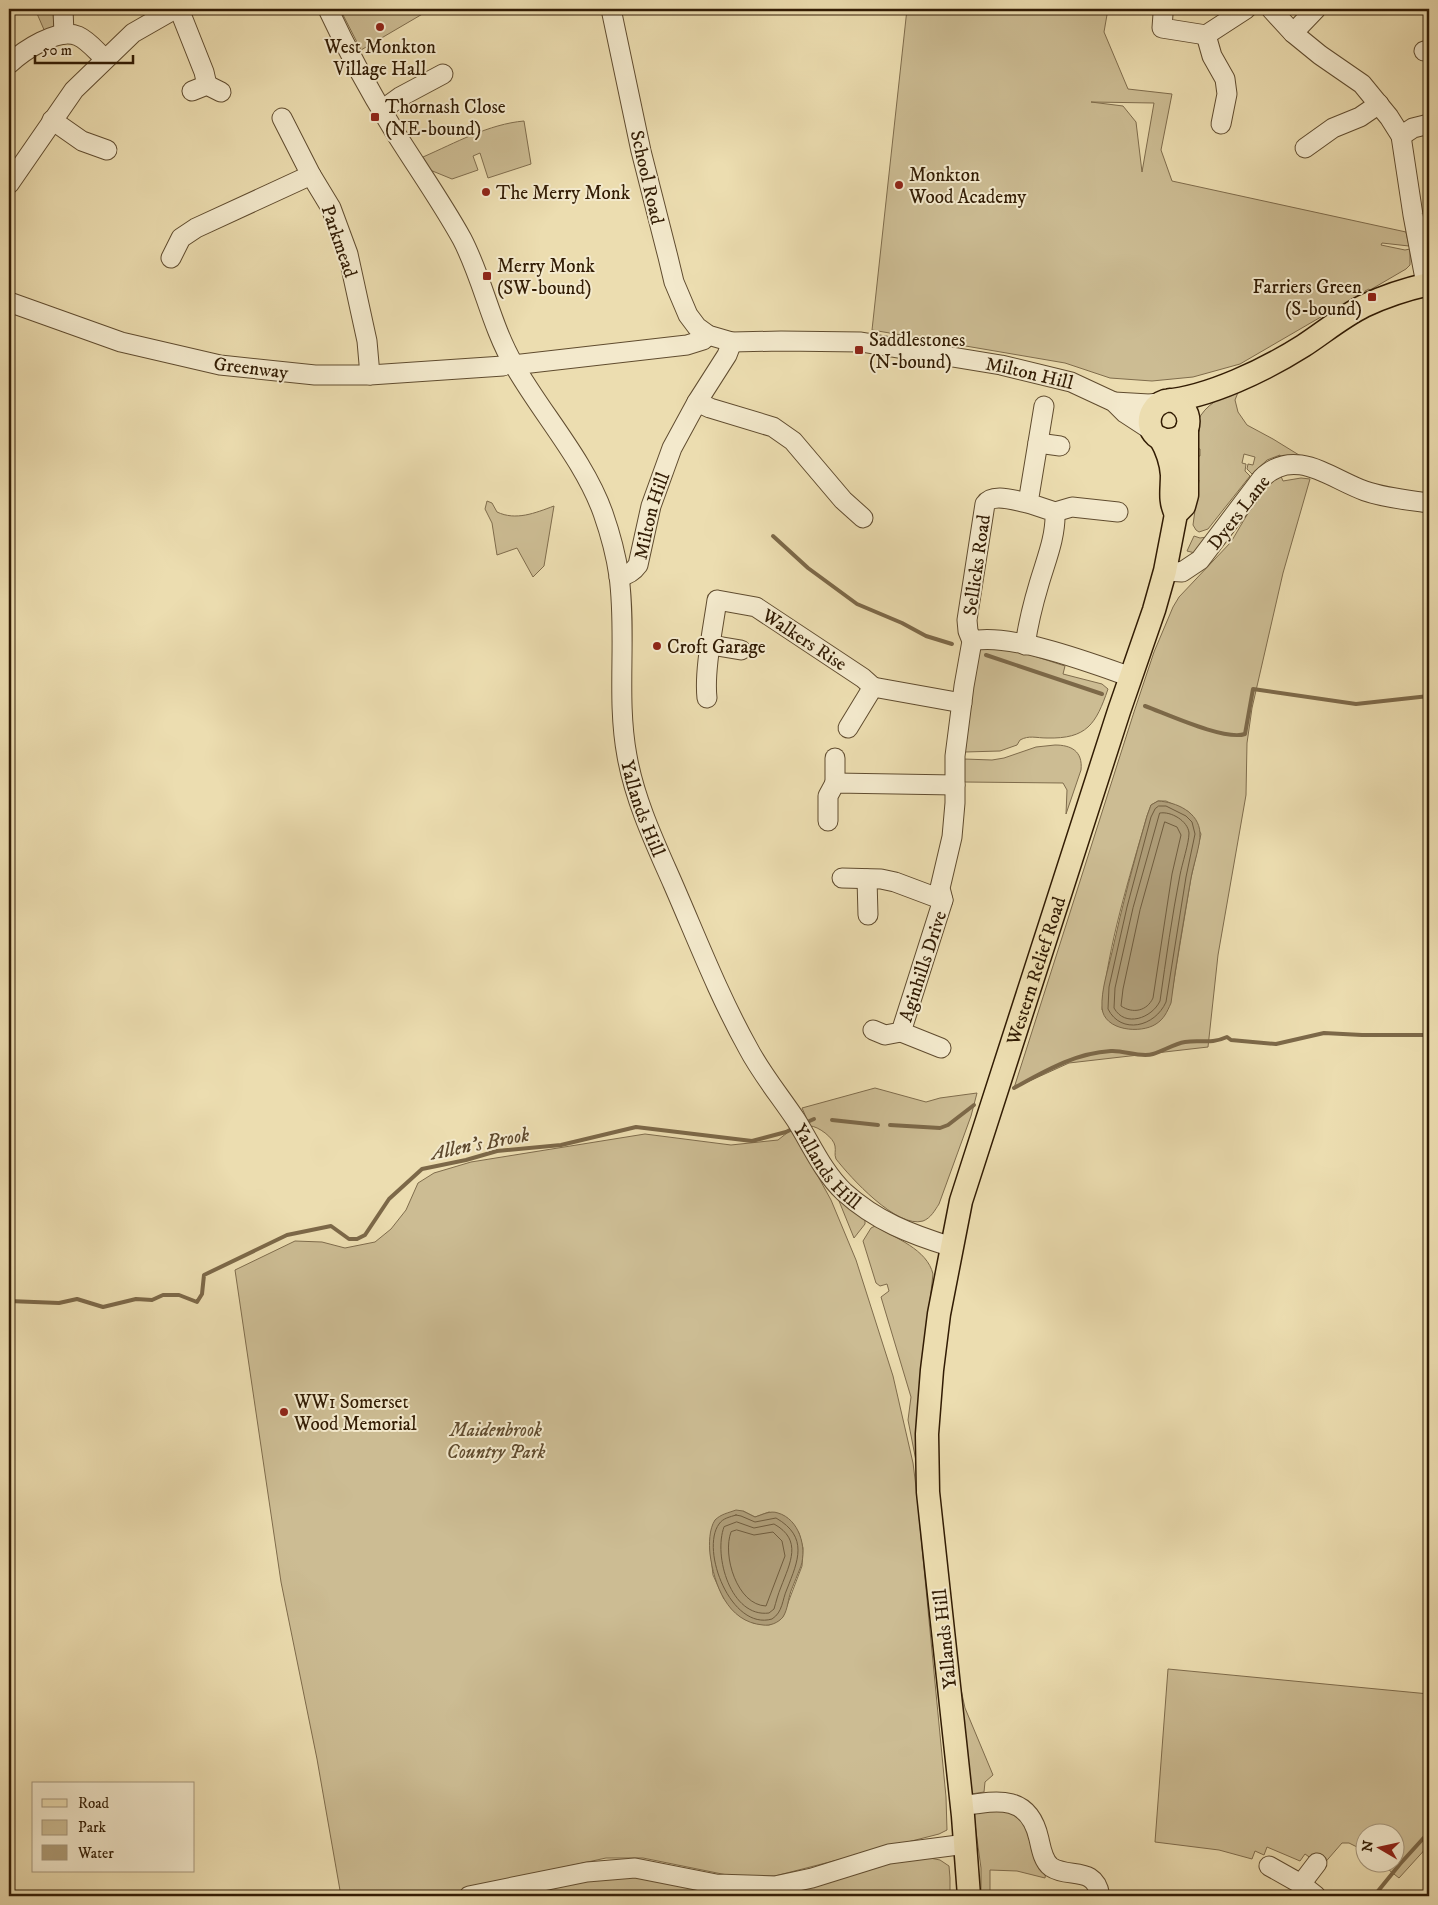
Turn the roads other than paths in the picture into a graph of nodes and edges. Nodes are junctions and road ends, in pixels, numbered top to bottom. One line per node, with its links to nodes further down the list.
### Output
1 (63, 9): 10 (street)
2 (177, 9): 12 (street); 15 (street)
3 (328, 9): 17 (street, Yallands Hill)
4 (610, 9): 30 (street, School Road)
5 (1246, 9): 11 (street)
6 (1271, 9): 9 (street)
7 (1316, 9): 9 (street)
8 (1161, 27): 11 (street)
9 (1293, 33): 16 (street)
10 (64, 34): 12 (street); 13 (street)
11 (1206, 35): 21 (street)
12 (105, 59): 19 (street)
13 (9, 64)
14 (443, 74): 17 (street)
15 (207, 89)
16 (1379, 104): 22 (street); 23 (street)
17 (382, 110): 32 (street, Yallands Hill)
18 (282, 118): 25 (street, Parkmead)
19 (52, 120): 24 (street); 26 (street)
20 (1429, 124): 22 (street)
21 (1221, 128)
22 (1401, 136): 28 (street)
23 (1305, 148)
24 (110, 151)
25 (311, 175): 27 (street); 33 (street, Parkmead)
26 (9, 184)
27 (171, 258)
28 (1428, 284): 34 (main road, Milton Hill)
29 (9, 302): 33 (street, Greenway)
30 (708, 335): 31 (street, Milton Hill); 32 (street)
31 (732, 342): 36 (street, Milton Hill); 37 (street, Milton Hill)
32 (514, 365): 33 (street, Greenway); 50 (street, Yallands Hill)
33 (370, 374)
34 (1214, 391): 35 (main road, Milton Hill); 39 (main road, Milton Hill)
35 (1165, 401): 37 (street, Milton Hill); 39 (main road); 40 (main road)
36 (697, 402): 48 (street); 50 (street, Milton Hill)
37 (1114, 402): 40 (street, Milton Hill)
38 (1044, 406): 41 (street)
39 (1188, 424): 40 (main road); 47 (main road, Western Relief Road)
40 (1156, 434): 47 (main road, Western Relief Road)
41 (1038, 443): 42 (street); 43 (street)
42 (1060, 446)
43 (1028, 503): 45 (street, Sellicks Road); 51 (street, Sellicks Road)
44 (1429, 503): 49 (street, Dyers Lane)
45 (1055, 512): 46 (street); 53 (street)
46 (1118, 512)
47 (1176, 514): 49 (main road, Western Relief Road)
48 (863, 518)
49 (1166, 570): 55 (main road, Western Relief Road)
50 (619, 577): 71 (street, Yallands Hill)
51 (972, 641): 53 (street, Sellicks Road); 58 (street, Sellicks Road)
52 (711, 645): 54 (street); 56 (street, Walkers Rise); 57 (street, Walkers Rise)
53 (1024, 645): 55 (street, Sellicks Road)
54 (741, 650)
55 (1131, 677): 71 (main road, Western Relief Road)
56 (873, 686): 58 (street, Walkers Rise); 59 (street)
57 (707, 698)
58 (962, 703): 62 (street, Sellicks Road)
59 (848, 728)
60 (835, 758): 61 (street)
61 (835, 783): 62 (street); 63 (street)
62 (955, 785): 66 (street, Aginhills Drive)
63 (828, 821)
64 (842, 878): 65 (street, Aginhills Drive)
65 (867, 879): 66 (street, Aginhills Drive); 67 (street)
66 (943, 900): 69 (street, Aginhills Drive)
67 (868, 915)
68 (873, 1030): 69 (street, Aginhills Drive)
69 (900, 1032): 70 (street, Aginhills Drive)
70 (941, 1048)
71 (952, 1247): 72 (main road, Western Relief Road)
72 (928, 1434): 73 (main road, Yallands Hill)
73 (962, 1806): 74 (main road, Yallands Hill); 80 (street)
74 (966, 1844): 78 (street); 79 (main road, Yallands Hill)
75 (1318, 1863): 77 (street)
76 (1269, 1866): 77 (street)
77 (1301, 1884): 81 (street)
78 (469, 1896)
79 (969, 1896)
80 (1100, 1896)
81 (1316, 1896)

